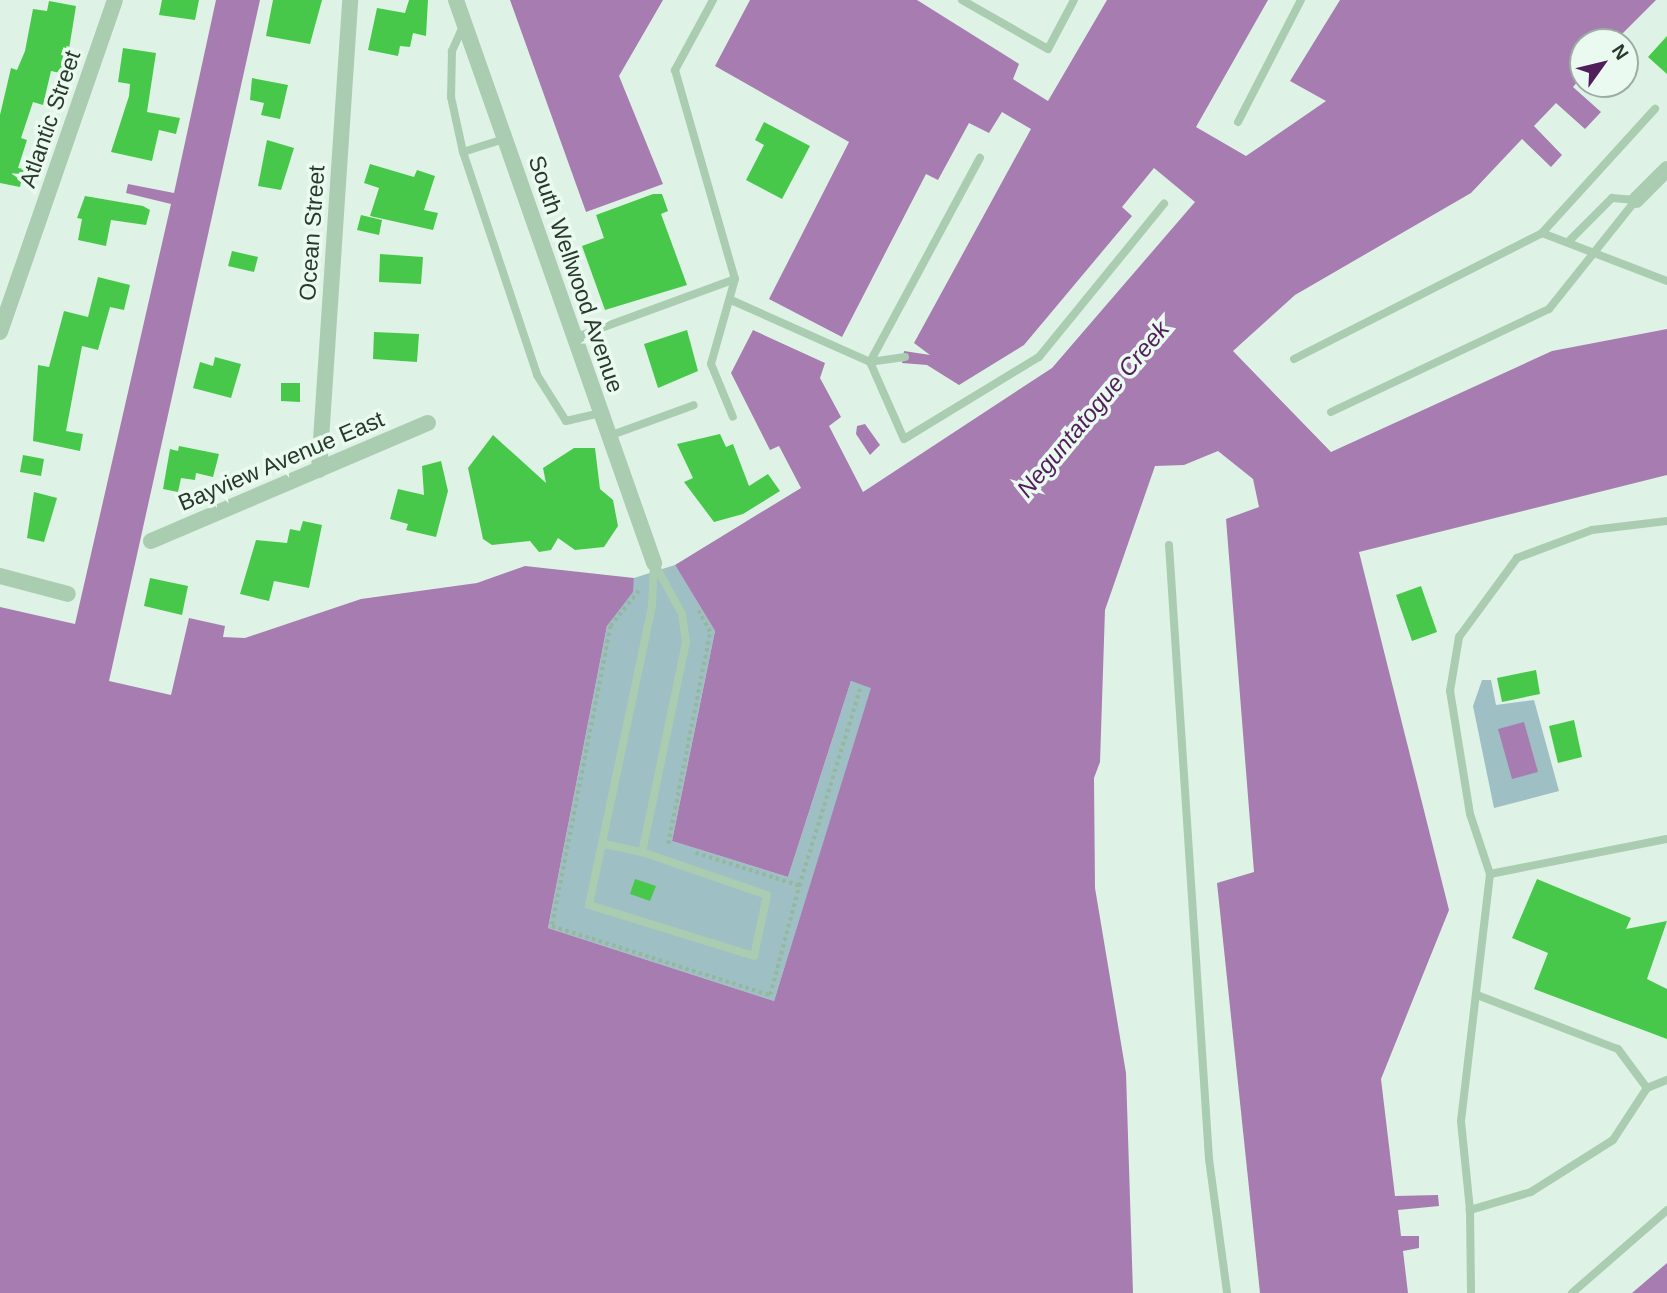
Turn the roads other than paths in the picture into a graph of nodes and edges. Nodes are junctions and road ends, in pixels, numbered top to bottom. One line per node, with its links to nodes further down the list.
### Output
1 (115, 0): 23 (street, Atlantic Street)
2 (350, 0): 34 (street, Ocean Street)
3 (456, 0): 8 (street, South Wellwood Avenue)
4 (713, 0): 20 (lane)
5 (962, 0): 6 (lane)
6 (1074, 0)
7 (1301, 0): 10 (lane)
8 (464, 24): 11 (street, South Wellwood Avenue); 12 (lane)
9 (1655, 109): 17 (lane)
10 (1238, 122)
11 (504, 139): 12 (lane); 24 (street, South Wellwood Avenue)
12 (463, 152): 30 (lane)
13 (980, 158): 27 (lane)
14 (1667, 169): 15 (street)
15 (1636, 200): 18 (lane); 19 (lane)
16 (1164, 204): 27 (lane)
17 (1542, 233): 18 (lane); 26 (lane)
18 (1568, 243): 19 (lane)
19 (1594, 252): 21 (lane); 29 (lane)
20 (735, 279): 22 (lane); 24 (lane)
21 (1667, 281)
22 (731, 300): 27 (lane); 31 (lane)
23 (0, 332)
24 (574, 338): 30 (street, South Wellwood Avenue)
25 (905, 357): 27 (lane)
26 (1294, 359)
27 (870, 362)
28 (694, 405): 33 (lane)
29 (1331, 412)
30 (601, 413): 33 (street, South Wellwood Avenue)
31 (733, 417)
32 (428, 423): 34 (street, Bayview Avenue East)
33 (609, 436): 38 (street, South Wellwood Avenue)
34 (319, 470): 36 (street, Bayview Avenue East)
35 (1667, 521): 44 (lane)
36 (151, 541)
37 (1169, 545): 50 (lane)
38 (654, 563): 42 (lane); 43 (lane)
39 (0, 576): 40 (street)
40 (68, 594)
41 (1667, 839): 44 (lane)
42 (604, 844): 43 (lane); 43 (lane)
43 (642, 852)
44 (1490, 874): 45 (lane)
45 (1476, 995): 47 (lane); 48 (lane)
46 (1667, 1080): 47 (lane)
47 (1647, 1088): 48 (lane)
48 (1469, 1210): 51 (lane)
49 (1667, 1210): 52 (lane)
50 (1227, 1293)
51 (1471, 1293)
52 (1572, 1293)

